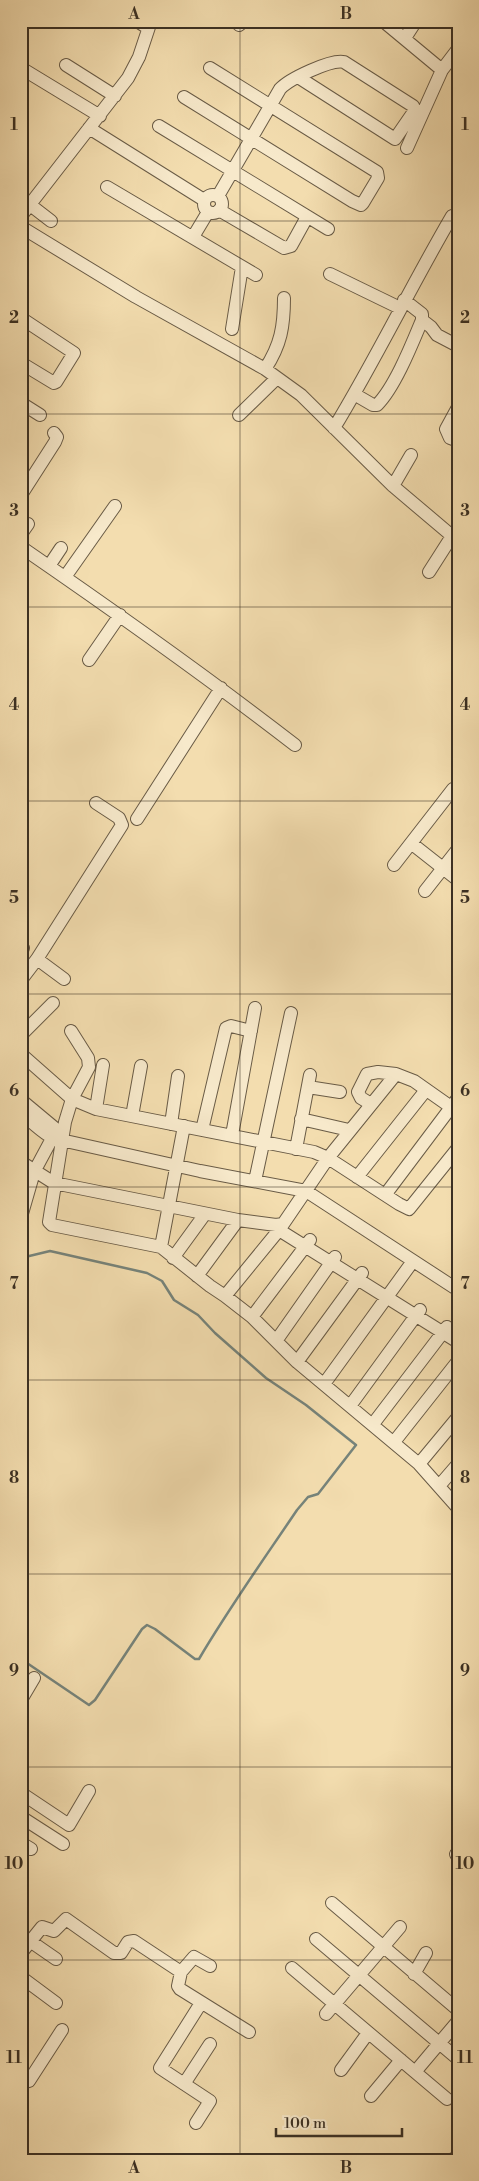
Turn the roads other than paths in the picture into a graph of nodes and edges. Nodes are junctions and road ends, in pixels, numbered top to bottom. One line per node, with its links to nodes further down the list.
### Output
1 (382, 21): 4 (street)
2 (416, 21): 4 (street)
3 (145, 23): 11 (street)
4 (404, 38): 9 (street)
5 (458, 49): 9 (street)
6 (66, 65): 11 (street)
7 (21, 68): 14 (street)
8 (210, 68): 13 (street)
9 (442, 70): 18 (street)
10 (298, 77): 10 (street); 13 (street)
11 (115, 96): 14 (street)
12 (184, 97): 17 (street)
13 (271, 105): 17 (street); 17 (street)
14 (100, 116): 16 (street)
15 (159, 126): 19 (street)
16 (89, 128): 21 (street); 22 (street)
17 (252, 138): 19 (street)
18 (407, 148)
19 (233, 170): 22 (street); 25 (street)
20 (107, 187): 29 (street)
21 (29, 204): 23 (street); 26 (street)
22 (210, 208): 25 (street); 29 (street)
23 (21, 216)
24 (452, 216): 34 (street)
25 (307, 217): 28 (street)
26 (51, 220)
27 (21, 228): 40 (street)
28 (328, 229)
29 (193, 237): 30 (street)
30 (242, 267): 32 (street); 37 (street)
31 (330, 274): 34 (street)
32 (256, 276)
33 (284, 298): 40 (street)
34 (402, 304): 36 (street); 42 (street)
35 (21, 318): 39 (street)
36 (422, 320): 38 (street); 42 (street)
37 (232, 330)
38 (458, 346)
39 (21, 363)
40 (265, 369): 41 (street)
41 (277, 378): 46 (street); 47 (street)
42 (354, 394): 47 (street)
43 (21, 403): 45 (street)
44 (458, 408): 49 (street)
45 (40, 415)
46 (239, 415)
47 (334, 428): 51 (street)
48 (54, 433): 52 (street)
49 (458, 441)
50 (411, 455): 51 (street)
51 (393, 486): 54 (street)
52 (21, 495)
53 (115, 506): 59 (street)
54 (455, 539): 58 (street)
55 (21, 547): 57 (street)
56 (61, 548): 57 (street)
57 (49, 566): 59 (street)
58 (429, 572)
59 (65, 577): 60 (street)
60 (120, 615): 61 (street); 62 (street)
61 (89, 660)
62 (221, 688): 63 (street); 66 (street)
63 (295, 745)
64 (458, 792): 67 (street)
65 (96, 803): 73 (street)
66 (137, 819)
67 (411, 843): 69 (street); 70 (street)
68 (458, 849): 70 (street)
69 (394, 865)
70 (443, 868): 71 (street); 72 (street)
71 (458, 880)
72 (425, 892)
73 (37, 959): 74 (street); 75 (street)
74 (64, 979)
75 (21, 980)
76 (53, 1003): 81 (street)
77 (255, 1008): 80 (street)
78 (291, 1013): 103 (street)
79 (71, 1031): 90 (street)
80 (251, 1031): 99 (street); 101 (street)
81 (21, 1035)
82 (21, 1054): 90 (street)
83 (103, 1065): 93 (street)
84 (140, 1066): 95 (street)
85 (396, 1074): 87 (street); 91 (street); 91 (street)
86 (178, 1076): 97 (street)
87 (426, 1090): 92 (street); 110 (street)
88 (340, 1092): 96 (street)
89 (21, 1100): 102 (street)
90 (72, 1100): 93 (street); 102 (street)
91 (371, 1104): 100 (street)
92 (455, 1106): 114 (street)
93 (96, 1109): 95 (street)
94 (21, 1113): 102 (street)
95 (132, 1116): 97 (street)
96 (301, 1119): 100 (street); 105 (street)
97 (171, 1124): 98 (street)
98 (184, 1126): 99 (street); 108 (street)
99 (202, 1130): 101 (street)
100 (349, 1130): 106 (street)
101 (232, 1135): 103 (street)
102 (60, 1138): 108 (street); 109 (street); 112 (street)
103 (263, 1142): 105 (street); 111 (street)
104 (458, 1148): 114 (street)
105 (296, 1149): 106 (street)
106 (328, 1158): 110 (street); 113 (street)
107 (21, 1162): 109 (street)
108 (176, 1166): 111 (street); 115 (street)
109 (34, 1172): 112 (street); 117 (street)
110 (357, 1177): 114 (street)
111 (255, 1181): 113 (street)
112 (54, 1183): 115 (street); 121 (street)
113 (306, 1191): 119 (street); 124 (street)
114 (384, 1195)
115 (168, 1208): 116 (street); 121 (street)
116 (205, 1214): 118 (street); 122 (street)
117 (21, 1217)
118 (238, 1220): 119 (street); 125 (street)
119 (279, 1226): 120 (street); 128 (street)
120 (308, 1243): 123 (street); 131 (street)
121 (161, 1247): 122 (street)
122 (173, 1258): 125 (street)
123 (333, 1259): 126 (street); 133 (street)
124 (413, 1261): 127 (street); 129 (street)
125 (197, 1276): 128 (street)
126 (360, 1276): 129 (street); 136 (street)
127 (458, 1290)
128 (226, 1296): 131 (street)
129 (387, 1296): 130 (street); 137 (street)
130 (418, 1312): 132 (street); 138 (street)
131 (252, 1317): 133 (street)
132 (445, 1330): 134 (street); 140 (street)
133 (276, 1340): 136 (street)
134 (458, 1342)
135 (458, 1361): 141 (street)
136 (297, 1362): 137 (street)
137 (324, 1384): 138 (street)
138 (350, 1406): 140 (street)
139 (458, 1417): 142 (street)
140 (373, 1424): 141 (street)
141 (394, 1442): 142 (street)
142 (419, 1464): 144 (street)
143 (458, 1464): 144 (street)
144 (440, 1486): 145 (street)
145 (458, 1508)
146 (34, 1678): 147 (street)
147 (21, 1700)
148 (89, 1791): 149 (street)
149 (21, 1793)
150 (21, 1817): 151 (street)
151 (63, 1844)
152 (332, 1903): 155 (street)
153 (400, 1926): 155 (street)
154 (316, 1939): 163 (street)
155 (382, 1947): 162 (street); 163 (street)
156 (24, 1948): 158 (street); 161 (street)
157 (426, 1953): 162 (street)
158 (56, 1959)
159 (210, 1966): 161 (street)
160 (292, 1968): 167 (street)
161 (181, 1972): 166 (street)
162 (414, 1974): 168 (street)
163 (359, 1975): 167 (street); 174 (street)
164 (21, 1977): 165 (street)
165 (56, 2003)
166 (202, 2003): 171 (street); 180 (street)
167 (330, 2009): 172 (street)
168 (458, 2010)
169 (458, 2021): 174 (street)
170 (62, 2030): 179 (street)
171 (248, 2032)
172 (368, 2034): 176 (street); 177 (street)
173 (210, 2044): 180 (street)
174 (440, 2044): 175 (street); 178 (street)
175 (458, 2059)
176 (401, 2060): 178 (street); 181 (street)
177 (341, 2070)
178 (416, 2072): 182 (street)
179 (21, 2082)
180 (184, 2084): 183 (street)
181 (371, 2096)
182 (447, 2099)
183 (196, 2123)
184 (458, 2157): 185 (street)
185 (451, 2160)

